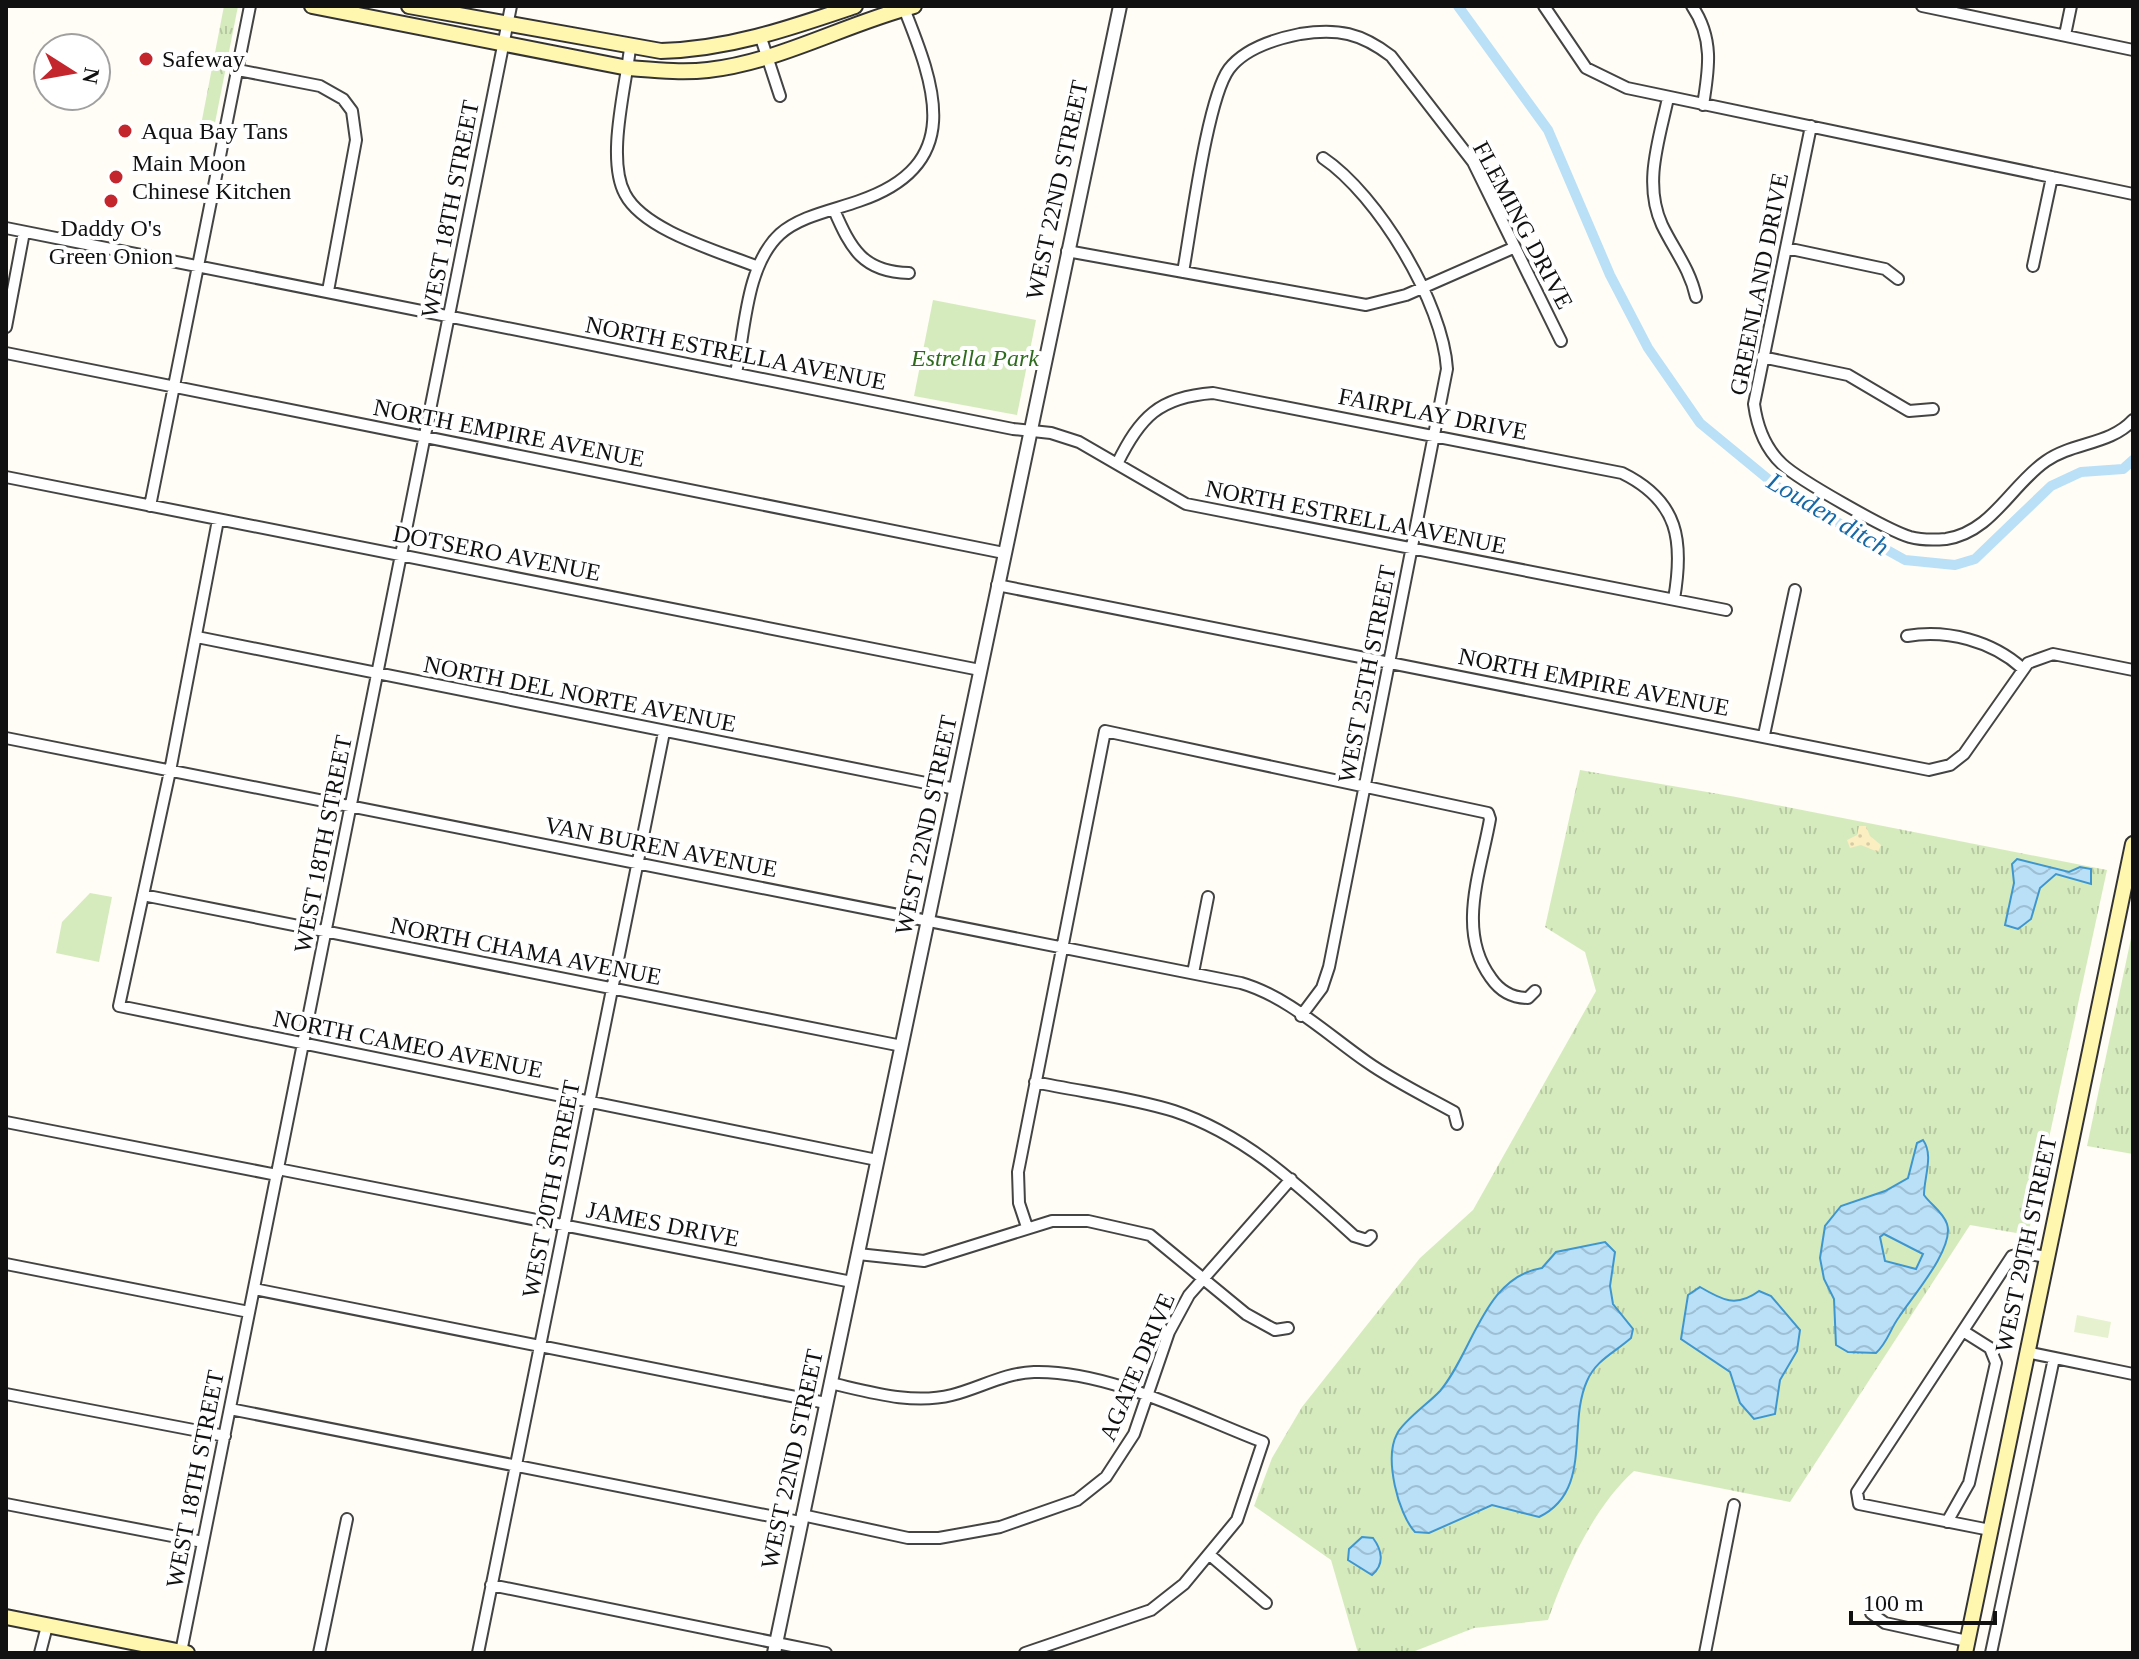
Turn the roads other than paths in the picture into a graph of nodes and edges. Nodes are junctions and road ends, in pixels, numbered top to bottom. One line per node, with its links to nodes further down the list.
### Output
1 (250, 6): 20 (street)
2 (312, 6): 15 (main road)
3 (409, 6): 12 (main road)
4 (511, 6): 12 (street)
5 (855, 6): 14 (main road)
6 (1120, 6): 33 (street, WEST 22ND STREET)
7 (1544, 6): 22 (street)
8 (1692, 6): 23 (street)
9 (1922, 6): 13 (street)
10 (2071, 6): 13 (street)
11 (907, 7): 18 (main road); 28 (street)
12 (507, 24): 15 (street, WEST 18TH STREET); 16 (main road)
13 (2065, 35): 17 (street)
14 (761, 38): 16 (main road); 18 (street)
15 (503, 44): 19 (main road); 43 (street, WEST 18TH STREET)
16 (630, 48): 19 (street)
17 (2133, 50)
18 (767, 57): 19 (main road); 21 (street)
19 (628, 68): 36 (street)
20 (238, 70): 34 (street); 41 (street)
21 (780, 96)
22 (1668, 98): 23 (street); 42 (street)
23 (1703, 105): 24 (street)
24 (1811, 126): 26 (street); 32 (street, GREENLAND DRIVE)
25 (1323, 158): 40 (street, WEST 25TH STREET)
26 (2052, 177): 27 (street); 35 (street)
27 (2133, 194)
28 (834, 210): 36 (street); 38 (street)
29 (6, 228): 30 (street, NORTH ESTRELLA AVENUE)
30 (24, 232): 34 (street, NORTH ESTRELLA AVENUE); 44 (street)
31 (1513, 248): 37 (street, FLEMING DRIVE); 40 (street); 45 (street, FLEMING DRIVE)
32 (1786, 248): 39 (street); 47 (street, GREENLAND DRIVE)
33 (1067, 251): 37 (street); 52 (street, WEST 22ND STREET)
34 (200, 266): 41 (street, NORTH ESTRELLA AVENUE); 49 (street)
35 (2033, 266)
36 (758, 267): 48 (street)
37 (1183, 272): 40 (street)
38 (909, 273)
39 (1898, 279)
40 (1422, 288): 53 (street, WEST 25TH STREET)
41 (328, 291): 43 (street, NORTH ESTRELLA AVENUE)
42 (1696, 297)
43 (449, 315): 48 (street, NORTH ESTRELLA AVENUE); 54 (street, WEST 18TH STREET)
44 (6, 327)
45 (1561, 341)
46 (6, 353): 49 (street, NORTH EMPIRE AVENUE)
47 (1762, 357): 50 (street); 51 (street, GREENLAND DRIVE)
48 (736, 373): 52 (street, NORTH ESTRELLA AVENUE)
49 (173, 387): 54 (street, NORTH EMPIRE AVENUE); 57 (street)
50 (1933, 409)
51 (2133, 420)
52 (1029, 430): 55 (street, NORTH ESTRELLA AVENUE); 60 (street, WEST 22ND STREET)
53 (1435, 434): 55 (street, FAIRPLAY DRIVE); 59 (street, WEST 25TH STREET); 64 (street, FAIRPLAY DRIVE)
54 (425, 436): 60 (street, NORTH EMPIRE AVENUE); 61 (street, WEST 18TH STREET)
55 (1117, 464): 59 (street, NORTH ESTRELLA AVENUE)
56 (6, 477): 57 (street, DOTSERO AVENUE)
57 (150, 506): 58 (street, DOTSERO AVENUE)
58 (218, 520): 61 (street, DOTSERO AVENUE); 67 (street)
59 (1412, 547): 64 (street, NORTH ESTRELLA AVENUE); 68 (street, WEST 25TH STREET)
60 (1004, 553): 62 (street, WEST 22ND STREET)
61 (401, 555): 70 (street, DOTSERO AVENUE); 72 (street, WEST 18TH STREET)
62 (997, 585): 68 (street, NORTH EMPIRE AVENUE); 70 (street, WEST 22ND STREET)
63 (1795, 590): 74 (street)
64 (1674, 599): 65 (street, NORTH ESTRELLA AVENUE)
65 (1726, 610)
66 (1907, 636): 69 (street)
67 (197, 637): 72 (street, NORTH DEL NORTE AVENUE); 76 (street)
68 (1391, 662): 74 (street, NORTH EMPIRE AVENUE); 77 (street, WEST 25TH STREET)
69 (2022, 668): 71 (street); 74 (street, NORTH EMPIRE AVENUE)
70 (980, 670): 78 (street, WEST 22ND STREET)
71 (2133, 670)
72 (377, 674): 73 (street, NORTH DEL NORTE AVENUE); 79 (street, WEST 18TH STREET)
73 (664, 732): 78 (street, NORTH DEL NORTE AVENUE); 81 (street, WEST 20TH STREET)
74 (1764, 735)
75 (6, 738): 76 (street, VAN BUREN AVENUE)
76 (170, 771): 79 (street, VAN BUREN AVENUE); 82 (street)
77 (1364, 787): 86 (street); 89 (street); 90 (street, WEST 25TH STREET)
78 (956, 789): 84 (street, WEST 22ND STREET)
79 (350, 806): 81 (street, VAN BUREN AVENUE); 85 (street, WEST 18TH STREET)
80 (2133, 844): 104 (main road, WEST 29TH STREET)
81 (638, 863): 84 (street, VAN BUREN AVENUE); 88 (street, WEST 20TH STREET)
82 (143, 895): 85 (street, NORTH CHAMA AVENUE); 91 (street, NORTH CAMEO AVENUE)
83 (1208, 897): 87 (street)
84 (929, 920): 86 (street, VAN BUREN AVENUE); 92 (street, WEST 22ND STREET)
85 (325, 932): 88 (street, NORTH CHAMA AVENUE); 91 (street, WEST 18TH STREET)
86 (1062, 949): 87 (street, VAN BUREN AVENUE); 93 (street)
87 (1193, 973): 90 (street, VAN BUREN AVENUE)
88 (612, 989): 92 (street, NORTH CHAMA AVENUE); 94 (street, WEST 20TH STREET)
89 (1535, 991)
90 (1301, 1016): 96 (street, VAN BUREN AVENUE)
91 (303, 1043): 94 (street, NORTH CAMEO AVENUE); 98 (street, WEST 18TH STREET)
92 (902, 1046): 97 (street, WEST 22ND STREET)
93 (1035, 1082): 99 (street); 101 (street)
94 (589, 1101): 97 (street, NORTH CAMEO AVENUE); 100 (street, WEST 20TH STREET)
95 (6, 1122): 98 (street, JAMES DRIVE)
96 (1457, 1124)
97 (877, 1160): 103 (street, WEST 22ND STREET)
98 (277, 1172): 100 (street, JAMES DRIVE); 108 (street, WEST 18TH STREET)
99 (1291, 1179): 102 (street); 106 (street, AGATE DRIVE)
100 (564, 1224): 107 (street, JAMES DRIVE); 112 (street, WEST 20TH STREET)
101 (1027, 1227): 103 (street); 106 (street)
102 (1371, 1236)
103 (858, 1254): 107 (street, WEST 22ND STREET)
104 (2046, 1257): 111 (street); 113 (main road, WEST 29TH STREET)
105 (6, 1264): 109 (street)
106 (1203, 1277): 110 (street); 118 (street, AGATE DRIVE)
107 (852, 1282): 116 (street, WEST 22ND STREET)
108 (254, 1289): 109 (street, WEST 18TH STREET); 112 (street)
109 (249, 1312): 120 (street, WEST 18TH STREET)
110 (1288, 1328)
111 (1963, 1331): 127 (street); 127 (street)
112 (540, 1346): 119 (street); 122 (street, WEST 20TH STREET)
113 (2026, 1352): 114 (street); 128 (main road, WEST 29TH STREET)
114 (2054, 1358): 115 (street); 145 (street)
115 (2133, 1374)
116 (830, 1383): 118 (street); 119 (street, WEST 22ND STREET)
117 (6, 1394): 121 (street)
118 (1148, 1398): 126 (street, AGATE DRIVE); 130 (street)
119 (826, 1403): 126 (street, WEST 22ND STREET)
120 (230, 1409): 121 (street, WEST 18TH STREET); 122 (street, AGATE DRIVE)
121 (225, 1436): 129 (street, WEST 18TH STREET)
122 (516, 1466): 126 (street, AGATE DRIVE); 131 (street, WEST 20TH STREET)
123 (6, 1504): 129 (street)
124 (1734, 1505): 144 (street)
125 (347, 1519): 140 (street)
126 (801, 1519): 137 (street, WEST 22ND STREET)
127 (1947, 1522): 128 (street)
128 (1990, 1530): 136 (main road, WEST 29TH STREET)
129 (203, 1542): 138 (street, WEST 18TH STREET)
130 (1211, 1556): 132 (street); 143 (street)
131 (491, 1585): 137 (street); 141 (street, WEST 20TH STREET)
132 (1266, 1603)
133 (1871, 1613): 136 (street)
134 (6, 1617): 135 (main road)
135 (47, 1626): 138 (main road); 139 (street)
136 (1966, 1647)
137 (775, 1648): 142 (street)
138 (184, 1652)
139 (40, 1653)
140 (319, 1653)
141 (478, 1653)
142 (826, 1653)
143 (1025, 1653)
144 (1705, 1653)
145 (1991, 1653)

